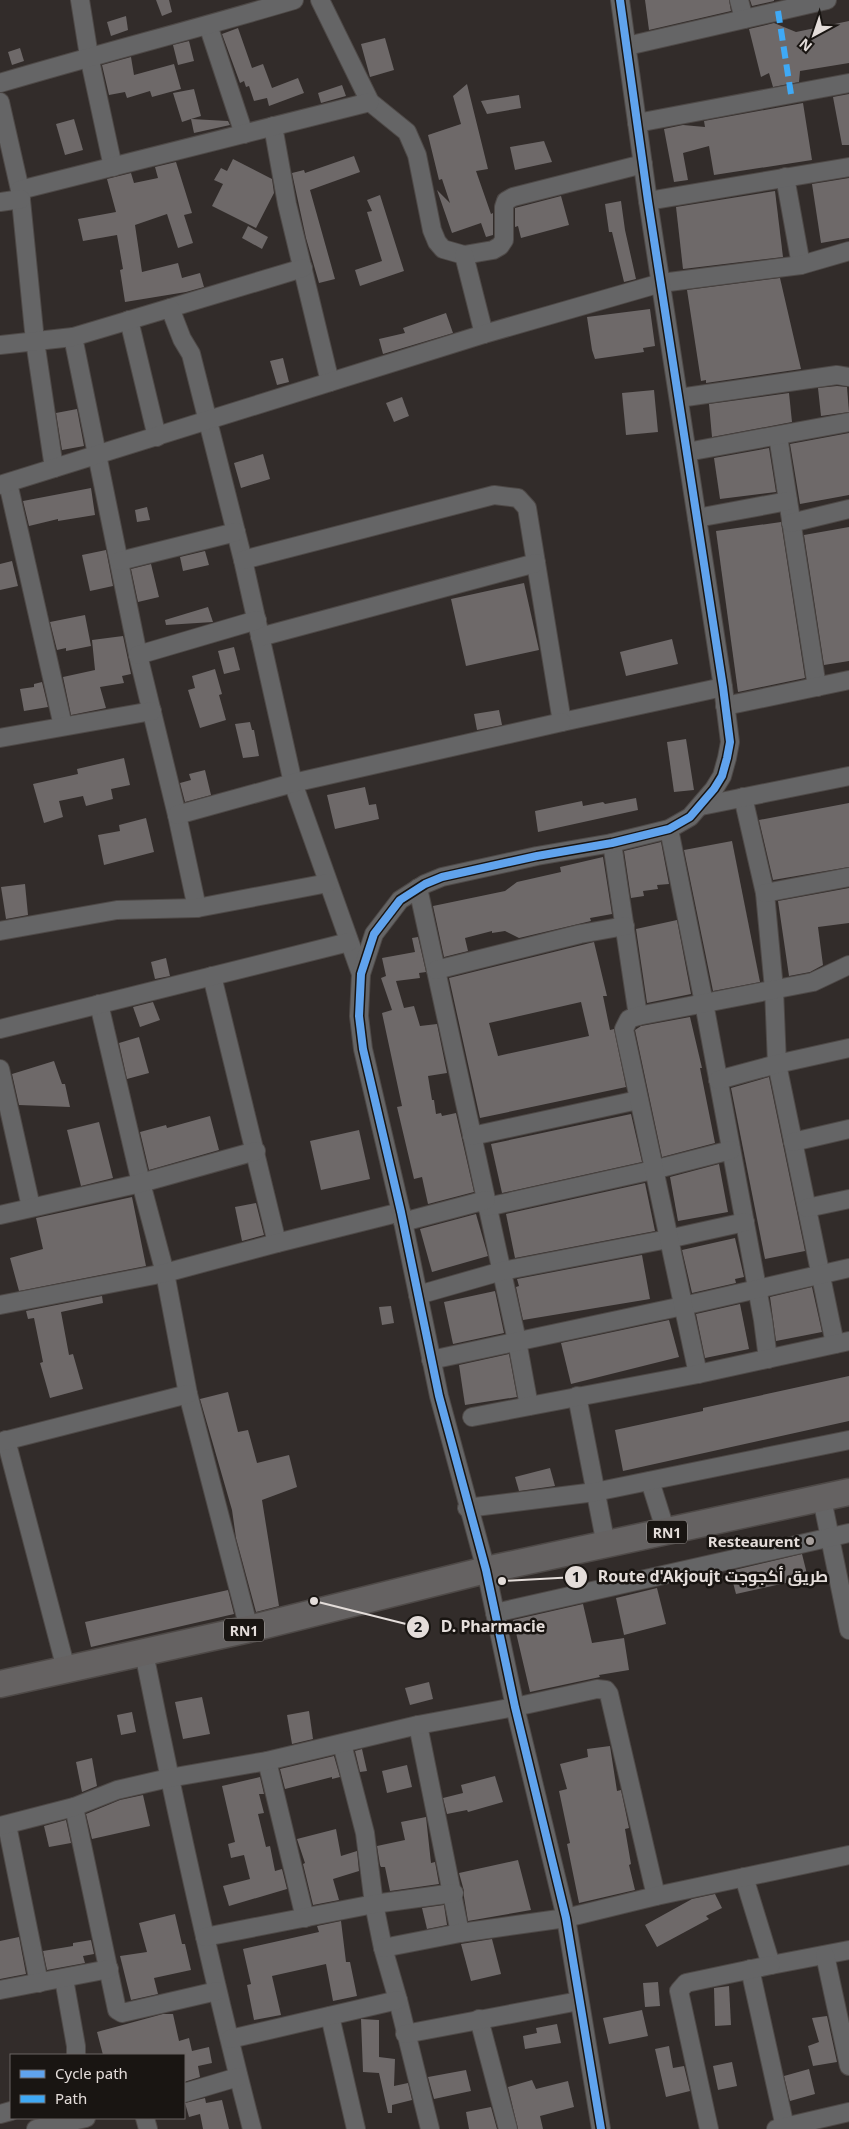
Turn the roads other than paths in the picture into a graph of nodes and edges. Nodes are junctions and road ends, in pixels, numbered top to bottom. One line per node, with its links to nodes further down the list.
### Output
1 (80, 0): 10 (street)
2 (294, 0): 8 (street)
3 (320, 0): 13 (street)
4 (620, 0): 9 (street)
5 (739, 0): 7 (street)
6 (827, 0): 7 (street)
7 (744, 19): 9 (street)
8 (208, 25): 10 (street); 17 (street)
9 (627, 46): 15 (street)
10 (89, 56): 11 (street); 19 (street)
11 (0, 83)
12 (849, 83): 15 (street)
13 (370, 102): 16 (street); 26 (street)
14 (0, 106): 22 (street)
15 (638, 123): 18 (street)
16 (274, 126): 17 (street); 28 (street)
17 (244, 134): 19 (street)
18 (643, 164): 23 (street); 26 (street)
19 (113, 167): 22 (street)
20 (849, 167): 21 (street)
21 (785, 178): 23 (street); 27 (street)
22 (21, 195): 24 (street); 34 (street)
23 (648, 201): 29 (street)
24 (0, 202)
25 (849, 251): 27 (street)
26 (464, 255): 32 (street)
27 (801, 264): 29 (street)
28 (303, 268): 30 (street); 37 (street)
29 (661, 283): 32 (street); 38 (street)
30 (170, 308): 31 (street); 39 (street)
31 (129, 320): 33 (street); 42 (street)
32 (484, 334): 37 (street)
33 (73, 337): 34 (street); 44 (street)
34 (35, 341): 35 (street); 45 (street)
35 (0, 345)
36 (849, 377): 38 (street)
37 (330, 382): 39 (street)
38 (679, 398): 43 (street)
39 (208, 422): 42 (street); 51 (street)
40 (849, 422): 41 (street)
41 (778, 436): 43 (street); 47 (street)
42 (157, 437): 44 (street)
43 (687, 452): 49 (street)
44 (97, 454): 45 (street); 53 (street)
45 (54, 468): 46 (street)
46 (4, 484): 63 (street)
47 (788, 501): 49 (street); 50 (street)
48 (849, 509): 50 (street)
49 (697, 518): 58 (street)
50 (791, 523): 59 (street)
51 (236, 532): 52 (street); 53 (street)
52 (243, 560): 54 (street); 55 (street)
53 (120, 561): 56 (street)
54 (536, 563): 55 (street); 62 (street)
55 (258, 629): 56 (street); 66 (street)
56 (138, 655): 61 (street)
57 (849, 680): 59 (street)
58 (723, 687): 60 (street); 62 (street)
59 (817, 687): 60 (street)
60 (725, 706): 68 (street)
61 (152, 711): 63 (street); 69 (street)
62 (562, 722): 66 (street)
63 (63, 726): 64 (street)
64 (0, 738)
65 (849, 776): 67 (street)
66 (293, 783): 69 (street); 73 (street)
67 (743, 797): 68 (street); 75 (street)
68 (701, 806): 70 (street)
69 (177, 815): 76 (street)
70 (669, 829): 71 (street); 85 (street)
71 (612, 843): 74 (street); 77 (street)
72 (849, 877): 75 (street)
73 (328, 882): 76 (street); 79 (street)
74 (418, 888): 81 (street); 82 (street)
75 (765, 893): 84 (street)
76 (197, 908): 78 (street)
77 (624, 926): 81 (street); 87 (street)
78 (0, 931)
79 (349, 942): 82 (street); 83 (street)
80 (849, 965): 84 (street)
81 (436, 970): 95 (street)
82 (361, 974): 106 (street)
83 (212, 976): 86 (street); 98 (street)
84 (774, 989): 85 (street); 90 (street)
85 (704, 1003): 87 (street); 92 (street)
86 (99, 1004): 88 (street); 100 (street)
87 (638, 1016): 93 (street)
88 (0, 1029)
89 (849, 1048): 90 (street)
90 (777, 1064): 92 (street); 96 (street)
91 (0, 1069): 103 (street)
92 (718, 1080): 97 (street)
93 (638, 1100): 95 (street); 99 (street)
94 (849, 1129): 96 (street)
95 (472, 1136): 102 (street)
96 (793, 1142): 104 (street)
97 (731, 1150): 99 (street); 107 (street)
98 (256, 1151): 100 (street); 109 (street)
99 (653, 1170): 102 (street); 108 (street)
100 (141, 1183): 103 (street); 112 (street)
101 (849, 1199): 104 (street)
102 (487, 1203): 106 (street); 111 (street)
103 (31, 1207): 105 (street)
104 (807, 1208): 113 (street)
105 (0, 1215)
106 (402, 1217): 109 (street); 115 (street)
107 (745, 1222): 108 (street); 114 (street)
108 (668, 1239): 111 (street); 117 (street)
109 (277, 1243): 112 (street)
110 (849, 1268): 113 (street)
111 (502, 1271): 115 (street); 118 (street)
112 (164, 1274): 116 (street); 123 (street)
113 (821, 1274): 114 (street); 119 (street)
114 (757, 1289): 117 (street); 120 (street)
115 (418, 1295): 121 (street)
116 (0, 1305)
117 (683, 1306): 118 (street); 122 (street)
118 (517, 1341): 121 (street); 125 (street)
119 (842, 1343): 120 (street)
120 (768, 1359): 122 (street)
121 (431, 1360): 133 (street)
122 (698, 1374): 124 (street)
123 (188, 1394): 128 (street); 140 (street)
124 (577, 1396): 125 (street); 130 (street)
125 (529, 1406): 126 (street)
126 (472, 1417)
127 (849, 1440): 129 (street)
128 (3, 1441): 143 (street)
129 (650, 1481): 130 (street); 134 (street)
130 (595, 1492): 133 (street); 137 (street)
131 (849, 1492): 132 (highway, RN1)
132 (822, 1499): 134 (highway, RN1); 136 (street)
133 (467, 1508): 138 (street)
134 (666, 1532): 137 (highway, RN1)
135 (849, 1533): 136 (street)
136 (830, 1537): 139 (street); 141 (street)
137 (606, 1545): 138 (highway, RN1)
138 (486, 1570): 139 (street); 140 (highway, RN1)
139 (495, 1613): 145 (street)
140 (249, 1629): 142 (highway, RN1)
141 (849, 1630)
142 (144, 1653): 143 (highway, RN1); 149 (street)
143 (66, 1669): 144 (highway, RN1)
144 (0, 1684)
145 (515, 1707): 146 (street); 155 (street); 158 (street)
146 (418, 1725): 147 (street); 154 (street)
147 (342, 1744): 148 (street); 156 (street)
148 (267, 1761): 149 (street); 157 (street)
149 (169, 1778): 150 (street); 160 (street)
150 (74, 1807): 151 (street); 165 (street)
151 (4, 1826): 168 (street)
152 (849, 1855): 153 (street)
153 (744, 1877): 155 (street); 164 (street)
154 (454, 1893): 156 (street); 159 (street)
155 (656, 1896): 158 (street)
156 (374, 1904): 157 (street); 161 (street)
157 (305, 1918): 160 (street)
158 (566, 1918): 159 (street); 172 (street)
159 (460, 1933): 161 (street)
160 (205, 1938): 170 (street)
161 (383, 1948): 171 (street)
162 (849, 1950): 163 (street)
163 (825, 1955): 164 (street); 178 (street)
164 (771, 1965): 166 (street)
165 (109, 1969): 167 (street); 170 (street)
166 (750, 1969): 184 (street); 191 (street)
167 (64, 1979): 168 (street); 177 (street)
168 (39, 1983): 169 (street)
169 (0, 1990)
170 (217, 1991): 176 (street)
171 (398, 2000): 173 (street); 175 (street)
172 (579, 2000): 174 (street); 190 (street)
173 (330, 2016): 176 (street); 187 (street)
174 (479, 2019): 175 (street); 189 (street)
175 (405, 2034): 188 (street)
176 (230, 2039): 179 (street)
177 (76, 2054)
178 (849, 2066)
179 (238, 2077): 180 (street); 186 (street)
180 (185, 2093)
181 (849, 2112): 184 (street)
182 (83, 2119): 183 (street)
183 (68, 2125): 185 (street)
184 (781, 2128)
185 (36, 2129)
186 (252, 2129)
187 (356, 2129)
188 (430, 2129)
189 (508, 2129)
190 (601, 2129)
191 (709, 2129)

